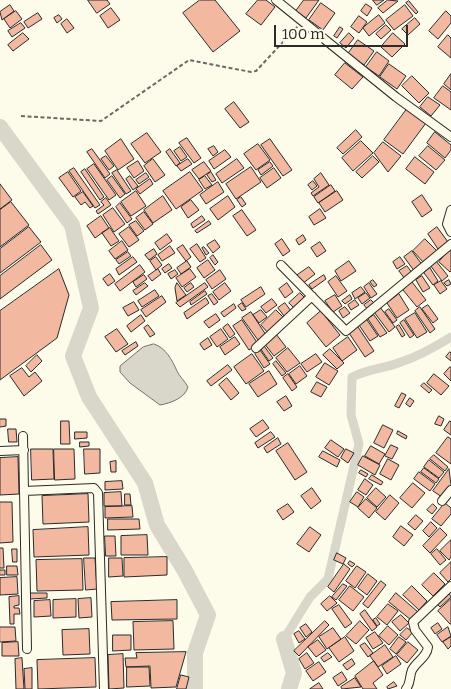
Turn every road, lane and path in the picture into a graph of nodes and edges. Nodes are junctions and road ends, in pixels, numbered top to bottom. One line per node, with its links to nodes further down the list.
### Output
1 (276, 0): 2 (street)
2 (303, 21): 3 (path); 4 (street)
3 (21, 116)
4 (451, 137)
5 (451, 210): 6 (street)
6 (451, 232)
7 (451, 244): 9 (street)
8 (281, 265): 9 (street)
9 (312, 296): 10 (street)
10 (256, 348)
11 (23, 436): 12 (street)
12 (24, 450): 13 (street); 15 (street)
13 (0, 451)
14 (451, 490): 16 (street)
15 (24, 491): 18 (street); 19 (street)
16 (442, 501)
17 (451, 586): 20 (street)
18 (27, 649)
19 (104, 689)
20 (406, 689)

